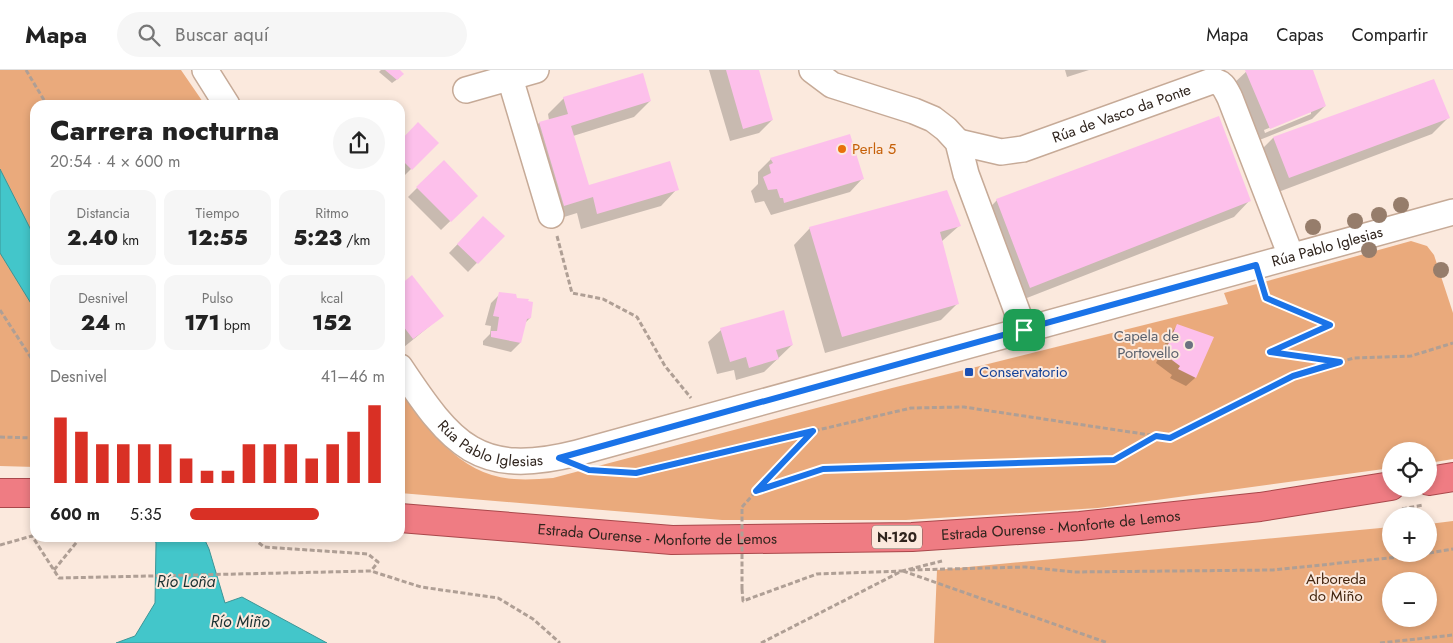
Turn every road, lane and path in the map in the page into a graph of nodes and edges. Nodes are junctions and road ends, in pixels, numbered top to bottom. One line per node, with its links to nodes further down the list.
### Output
1 (26, 70): 7 (path)
2 (204, 70): 8 (street)
3 (536, 70): 5 (street)
4 (812, 70): 9 (street)
5 (510, 78): 6 (street); 10 (street)
6 (466, 90)
7 (44, 100)
8 (224, 100)
9 (958, 142): 12 (street, Rúa de Vasco da Ponte); 15 (street)
10 (551, 215): 20 (path)
11 (1452, 217): 12 (street, Rúa Pablo Iglesias)
12 (1292, 256): 13 (street, Rúa Pablo Iglesias)
13 (1256, 265): 15 (street, Rúa Pablo Iglesias); 18 (path)
14 (0, 310): 17 (path)
15 (1024, 330): 20 (street, Rúa Pablo Iglesias)
16 (1453, 343): 18 (path)
17 (30, 356)
18 (1340, 362): 22 (path)
19 (405, 374): 20 (street, Rúa Pablo Iglesias)
20 (708, 417)
21 (813, 431): 22 (path); 25 (path); 29 (path)
22 (1156, 436): 29 (path)
23 (0, 437): 24 (path)
24 (30, 438)
25 (598, 471)
26 (1453, 477): 27 (highway)
27 (1437, 479)
28 (1382, 487): 32 (highway, Estrada Ourense - Monforte de Lemos / N-120)
29 (756, 491): 43 (path, bridge)
30 (0, 493): 31 (highway)
31 (30, 493)
32 (405, 518)
33 (30, 537): 37 (path)
34 (36, 542): 41 (path)
35 (77, 542): 41 (path)
36 (258, 542): 42 (path)
37 (0, 545)
38 (1453, 549): 39 (path)
39 (1437, 552)
40 (1382, 559): 43 (path)
41 (54, 570): 42 (path)
42 (371, 571): 45 (path)
43 (902, 571): 46 (path); 47 (path)
44 (1453, 635): 48 (path)
45 (560, 643)
46 (761, 643)
47 (1108, 643)
48 (1380, 643)

